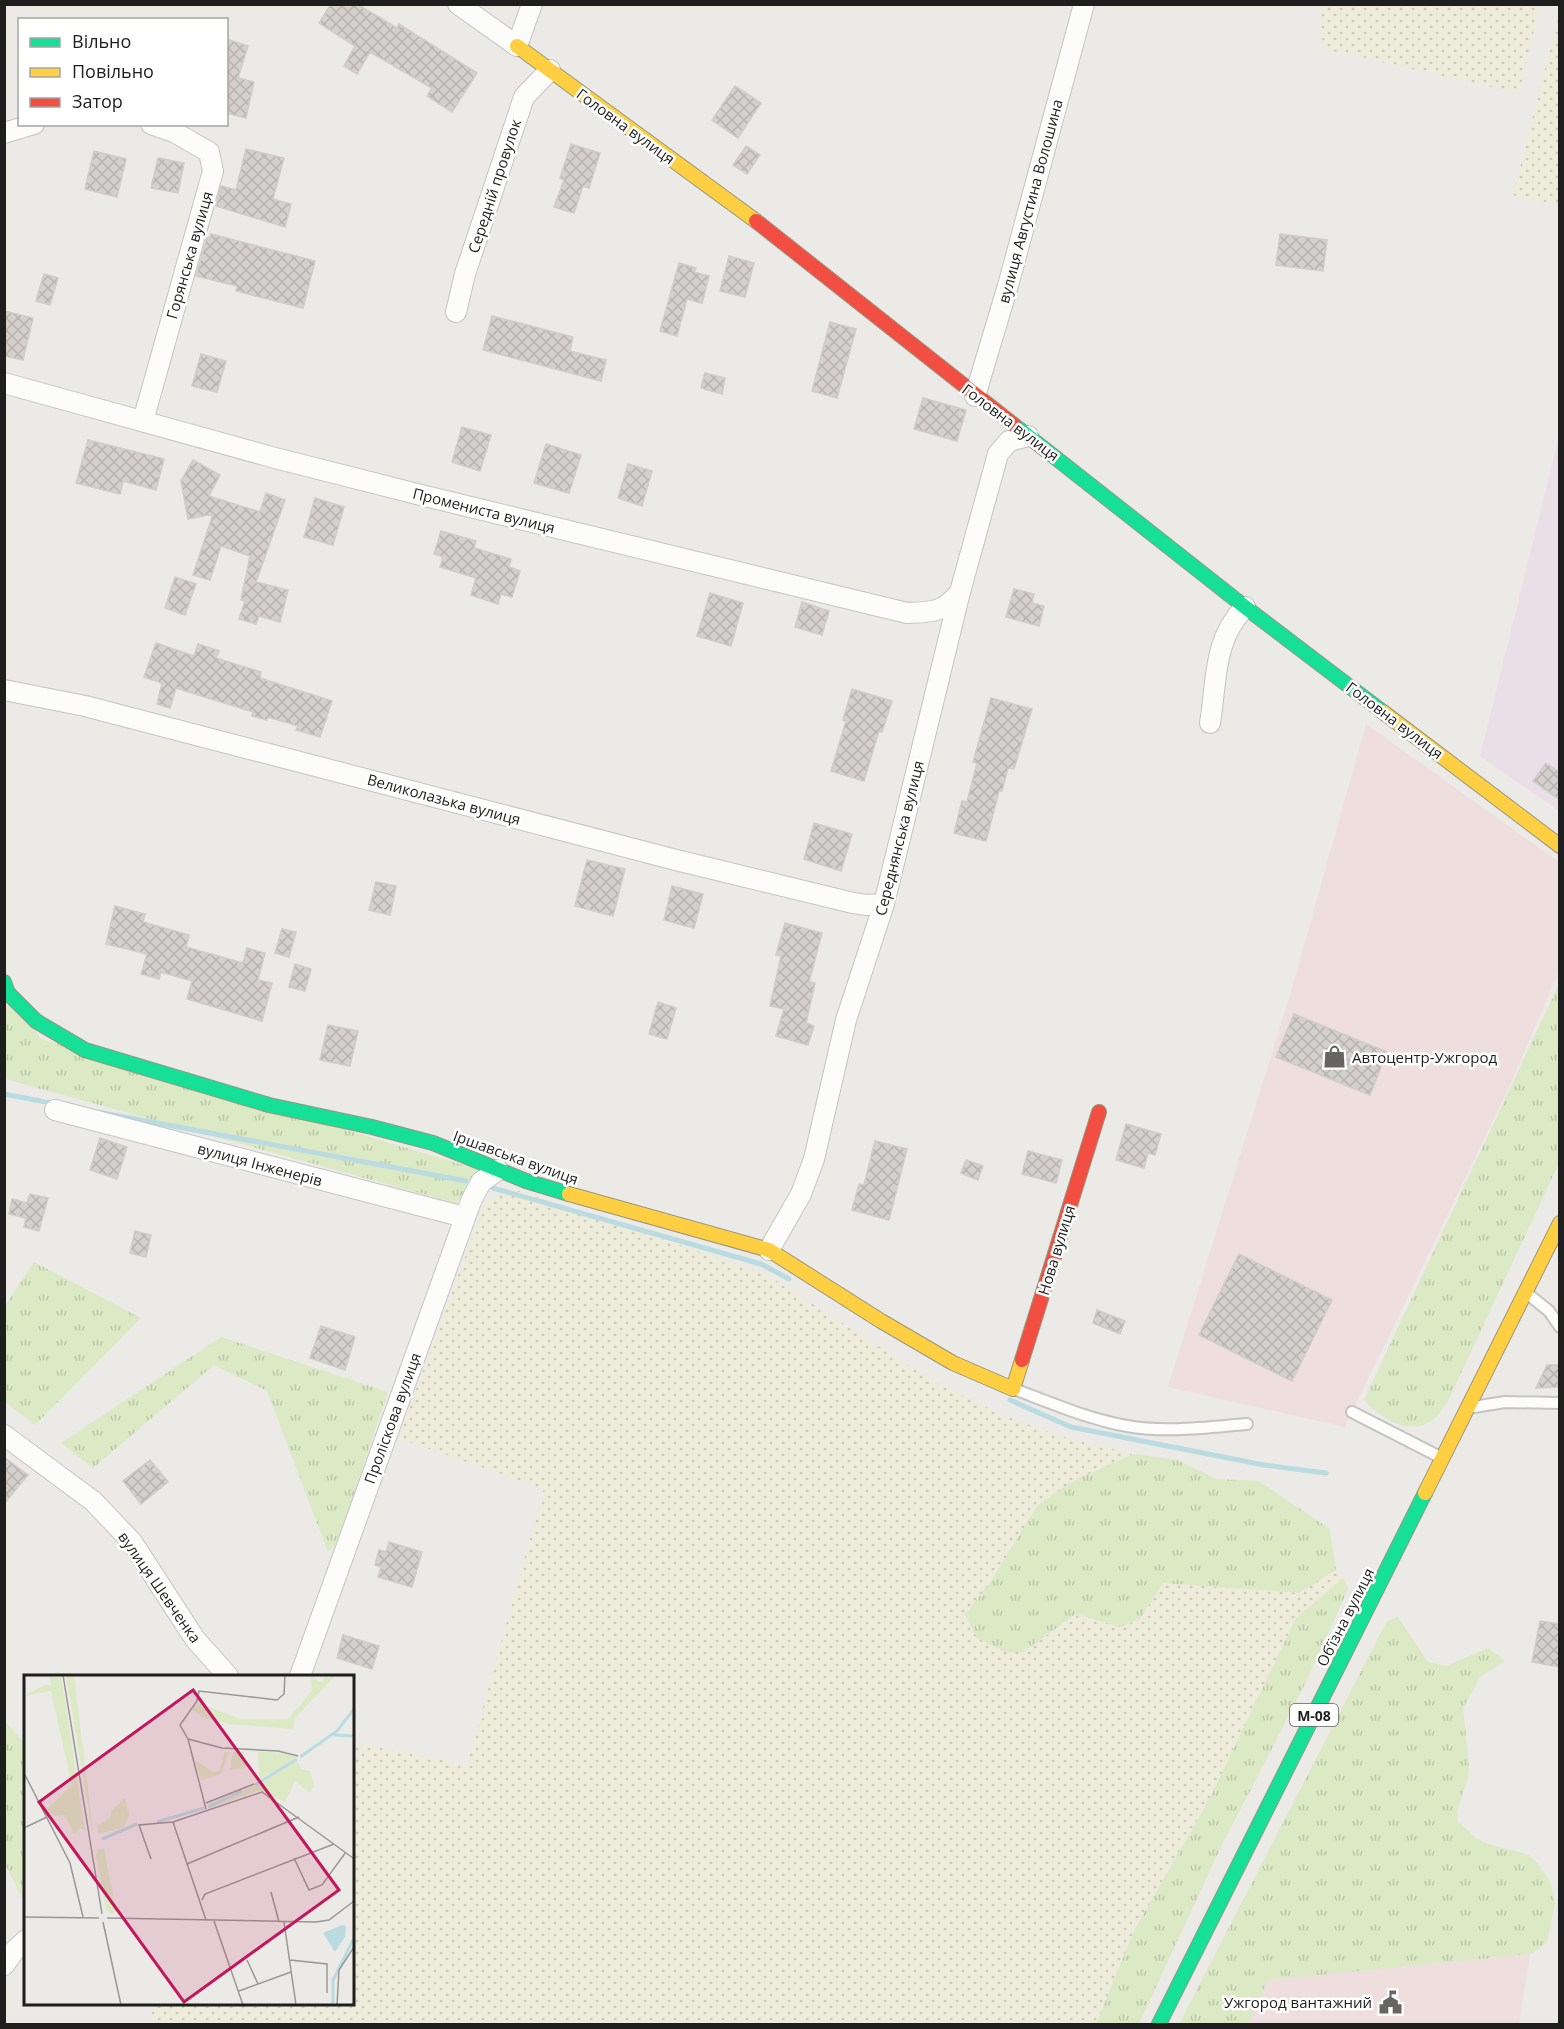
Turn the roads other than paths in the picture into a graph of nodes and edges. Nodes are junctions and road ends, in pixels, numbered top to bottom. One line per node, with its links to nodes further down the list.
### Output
1 (458, 4): 4 (street, Головна вулиця)
2 (532, 4): 4 (street)
3 (1084, 4): 11 (street, вулиця Августина Волошина)
4 (517, 45): 5 (main road, Головна вулиця)
5 (550, 70): 9 (street, Середній провулок); 11 (main road, Головна вулиця)
6 (27, 126): 8 (street)
7 (157, 126): 12 (street, Горянська вулиця)
8 (4, 133)
9 (456, 312)
10 (4, 382): 12 (street, Промениста вулиця)
11 (975, 396): 13 (main road, Головна вулиця)
12 (143, 421): 14 (street, Промениста вулиця)
13 (1029, 436): 14 (street, Середнянська вулиця); 15 (main road, Головна вулиця)
14 (960, 592): 19 (street, Середнянська вулиця)
15 (1245, 607): 17 (street); 18 (main road, Головна вулиця)
16 (4, 690): 19 (street, Великолазька вулиця)
17 (1210, 723)
18 (1560, 846)
19 (884, 904): 26 (street, Середнянська вулиця)
20 (4, 982): 23 (main road, Іршавська вулиця)
21 (55, 1110): 24 (street, вулиця Інженерів)
22 (1099, 1112): 29 (main road, Нова вулиця)
23 (498, 1170): 24 (street, Проліскова вулиця); 26 (main road, Іршавська вулиця)
24 (464, 1217): 37 (street, Проліскова вулиця)
25 (1560, 1223): 27 (main road, Обʼїзна вулиця / М-08)
26 (769, 1250): 29 (main road, Іршавська вулиця)
27 (1526, 1292): 28 (lane); 31 (main road, Обʼїзна вулиця / М-08)
28 (1560, 1327)
29 (1013, 1389): 33 (lane)
30 (1560, 1403): 31 (lane)
31 (1468, 1408): 35 (main road, Обʼїзна вулиця / М-08)
32 (1352, 1412): 35 (lane)
33 (1247, 1424)
34 (4, 1435): 36 (street, вулиця Шевченка)
35 (1443, 1458): 40 (main road, Обʼїзна вулиця / М-08)
36 (226, 1675)
37 (301, 1675)
38 (24, 1942): 39 (street)
39 (4, 1965)
40 (1159, 2025)

